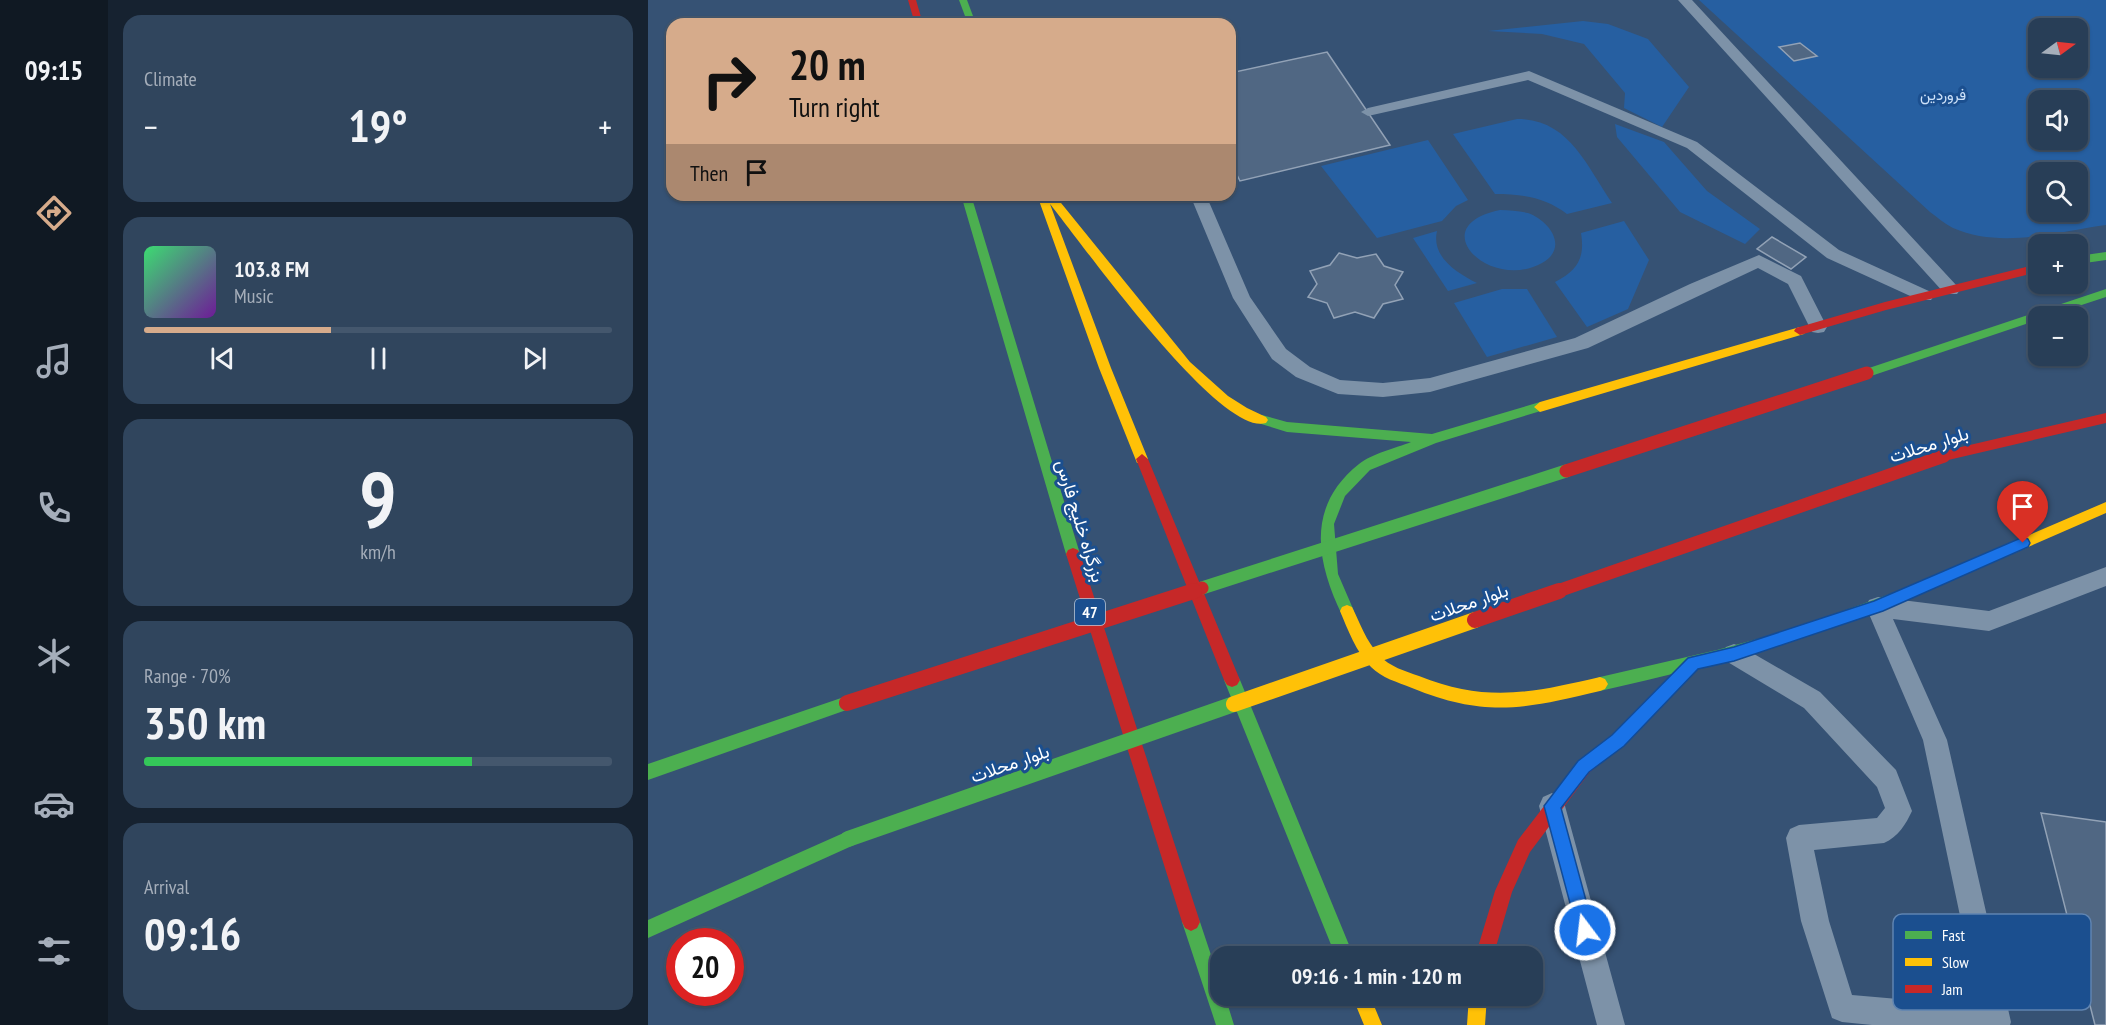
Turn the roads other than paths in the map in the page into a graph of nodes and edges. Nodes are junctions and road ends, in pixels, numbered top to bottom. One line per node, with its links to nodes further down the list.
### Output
1 (912, 0): 4 (main road)
2 (963, 0): 5 (main road)
3 (1685, 0): 14 (lane)
4 (917, 18)
5 (970, 18)
6 (1368, 112): 16 (lane)
7 (968, 201): 34 (main road, بزرگراه خلیج فارس / 47)
8 (1044, 201): 29 (main road)
9 (1054, 201): 19 (main road)
10 (1201, 201): 17 (lane)
11 (2106, 256): 12 (main road)
12 (2088, 259)
13 (2028, 271): 14 (main road)
14 (1952, 290): 16 (main road)
15 (2106, 293): 25 (main road, bridge)
16 (1925, 296): 17 (main road)
17 (1818, 327): 19 (main road)
18 (2106, 418): 28 (main road, بلوار محلات, bridge)
19 (1432, 440): 24 (main road)
20 (2106, 507): 22 (main road)
21 (2106, 576): 22 (lane)
22 (1877, 607): 23 (main road); 27 (lane)
23 (1734, 654): 24 (main road); 33 (lane)
24 (1693, 663): 26 (main road)
25 (648, 772)
26 (1552, 806): 30 (main road); 37 (lane)
27 (1973, 914)
28 (648, 929)
29 (1341, 946)
30 (1487, 946)
31 (1365, 1006): 35 (main road)
32 (1477, 1006): 36 (main road)
33 (1994, 1010)
34 (1225, 1025)
35 (1373, 1025)
36 (1476, 1025)
37 (1611, 1025)

